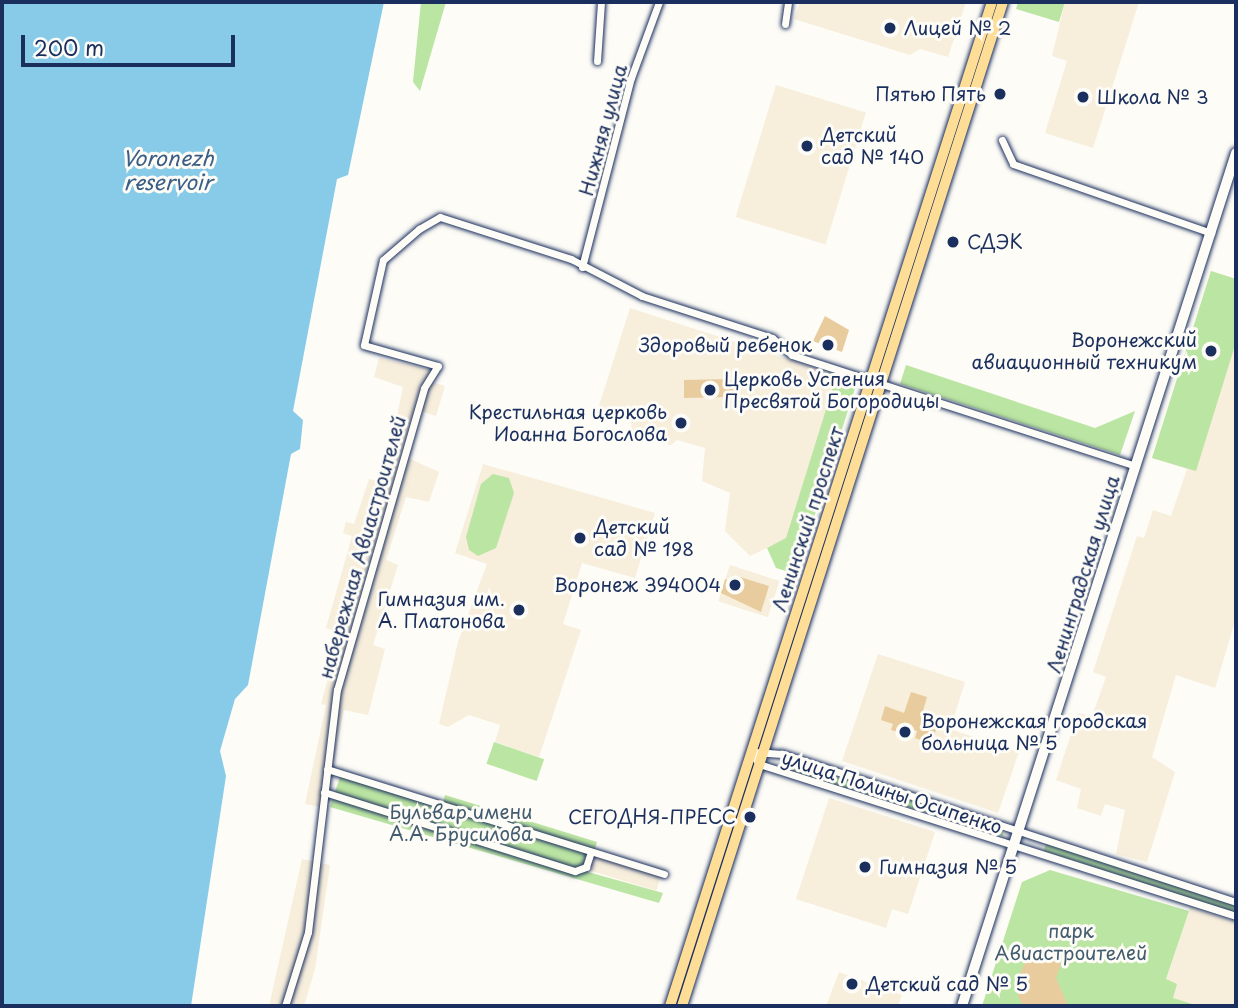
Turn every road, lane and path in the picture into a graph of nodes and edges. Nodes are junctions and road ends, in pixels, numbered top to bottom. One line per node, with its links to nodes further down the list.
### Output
1 (601, 2): 7 (street)
2 (659, 2): 11 (street, Нижняя улица)
3 (788, 2): 6 (street)
4 (992, 2): 12 (main road, Ленинский проспект)
5 (1003, 2): 12 (main road, Ленинский проспект)
6 (785, 24)
7 (597, 61)
8 (1002, 140): 10 (street)
9 (1236, 153): 10 (main road, Ленинградская улица)
10 (1211, 233): 13 (main road, Ленинградская улица)
11 (582, 267): 12 (street); 17 (street, набережная Авиастроителей)
12 (876, 380): 13 (street); 14 (main road, Ленинский проспект); 15 (main road, Ленинский проспект)
13 (1135, 466): 19 (main road, Ленинградская улица)
14 (764, 748): 15 (street, улица Полины Осипенко); 16 (main road, Ленинский проспект); 19 (street, улица Полины Осипенко)
15 (751, 752): 16 (street, улица Полины Осипенко); 26 (main road, Ленинский проспект)
16 (759, 764): 20 (street, улица Полины Осипенко); 27 (main road, Ленинский проспект)
17 (327, 769): 18 (street, набережная Авиастроителей); 21 (street)
18 (324, 792): 21 (street); 25 (street, набережная Авиастроителей)
19 (1018, 832): 20 (main road, Ленинградская улица); 23 (street, улица Полины Осипенко)
20 (1012, 848): 24 (street, улица Полины Осипенко); 28 (main road, Ленинградская улица)
21 (591, 852): 22 (street)
22 (664, 874)
23 (1236, 902)
24 (1236, 916)
25 (285, 1006)
26 (670, 1006)
27 (682, 1006)
28 (962, 1006)

